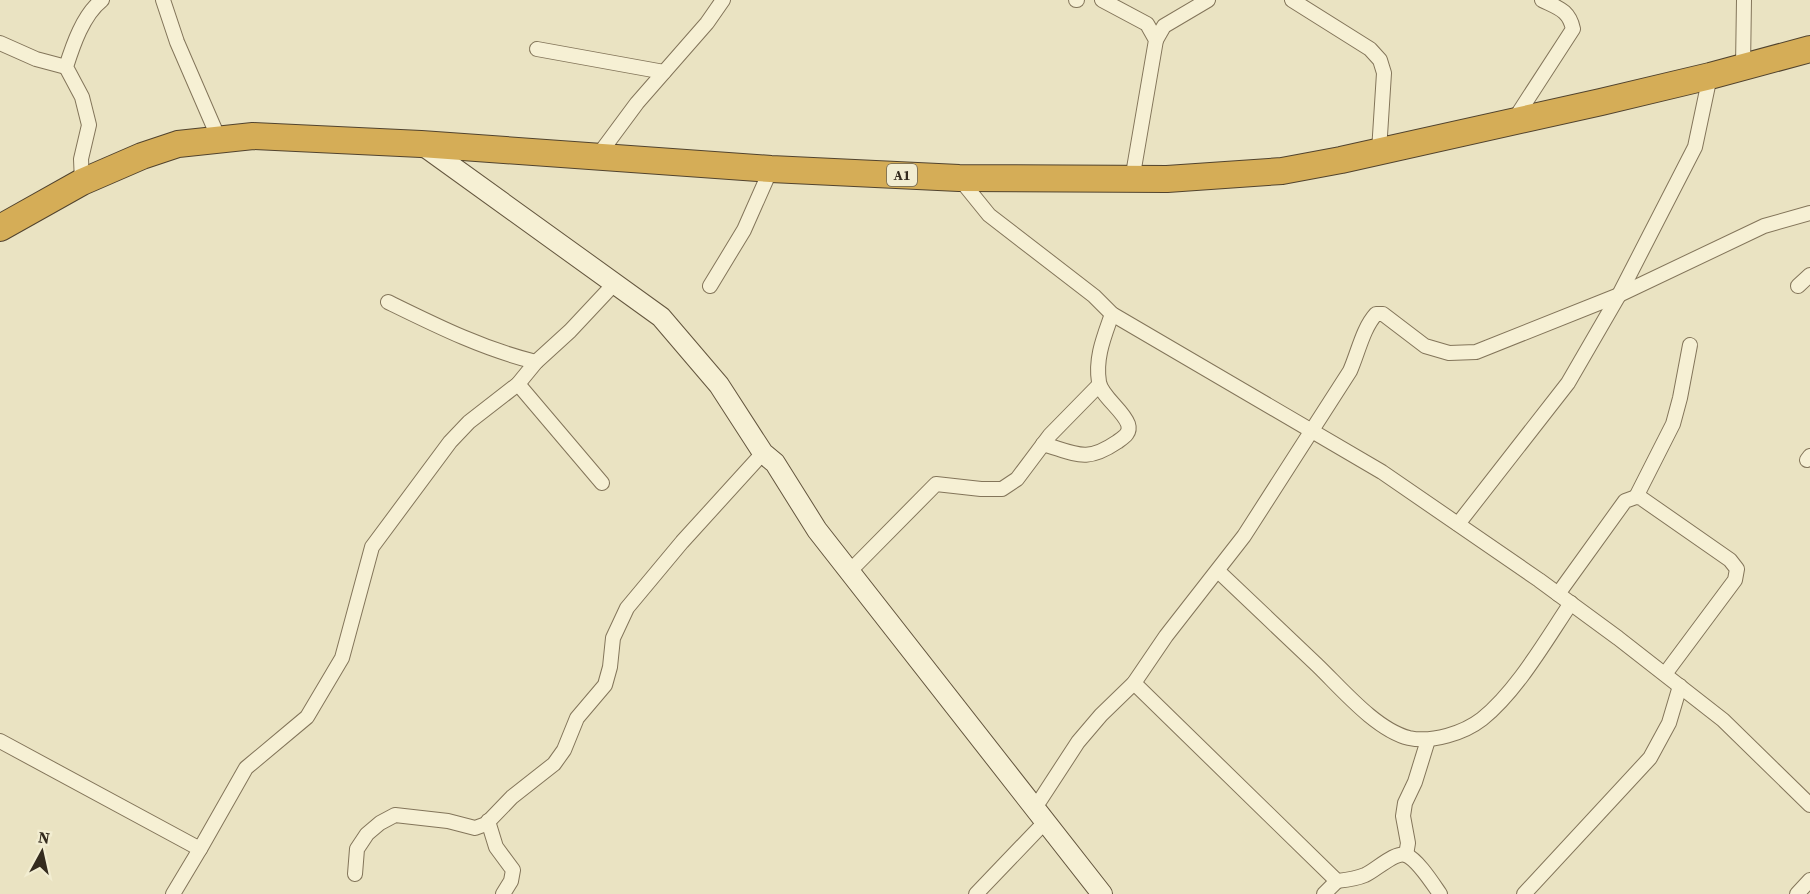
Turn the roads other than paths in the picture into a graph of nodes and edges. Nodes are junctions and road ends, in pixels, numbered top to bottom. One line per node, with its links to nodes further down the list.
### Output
1 (102, 0): 16 (street)
2 (163, 0): 20 (street)
3 (723, 0): 17 (street)
4 (1102, 0): 9 (street)
5 (1208, 0): 10 (street)
6 (1292, 0): 22 (street)
7 (1542, 0): 19 (street)
8 (1744, 0): 15 (street)
9 (1146, 24): 10 (street); 11 (street)
10 (1164, 26): 11 (street)
11 (1156, 40): 26 (street)
12 (0, 43): 16 (street)
13 (537, 49): 17 (street)
14 (1810, 49): 15 (highway, A1)
15 (1743, 66): 18 (highway, A1)
16 (66, 67): 27 (street)
17 (664, 72): 23 (street)
18 (1710, 76): 19 (highway, A1); 34 (street)
19 (1514, 121): 22 (highway, A1)
20 (219, 139): 21 (highway, A1); 27 (highway, A1)
21 (421, 144): 23 (highway, A1); 31 (street)
22 (1379, 151): 26 (highway, A1)
23 (597, 156): 24 (highway, A1)
24 (771, 169): 25 (highway, A1); 32 (street)
25 (959, 178): 26 (highway, A1); 36 (street)
26 (1132, 180)
27 (82, 182): 29 (highway, A1)
28 (1810, 213): 34 (street)
29 (0, 228)
30 (1810, 275): 33 (street)
31 (615, 283): 38 (street); 43 (street)
32 (710, 286)
33 (1798, 286)
34 (1619, 295): 41 (street); 46 (street)
35 (388, 302): 38 (street)
36 (1112, 314): 40 (street); 41 (street)
37 (1690, 345): 45 (street)
38 (536, 362): 39 (street)
39 (518, 384): 44 (street); 59 (street)
40 (1099, 385): 42 (street); 42 (street)
41 (1312, 430): 46 (street); 47 (street)
42 (1043, 444): 48 (street)
43 (763, 453): 48 (street); 58 (street)
44 (602, 483)
45 (1636, 497): 49 (street); 51 (street)
46 (1458, 524): 49 (street)
47 (1218, 571): 52 (street); 54 (street)
48 (849, 572): 57 (street)
49 (1558, 594): 50 (street)
50 (1571, 603): 51 (street); 54 (street)
51 (1665, 674): 53 (street)
52 (1134, 683): 57 (street); 62 (street)
53 (1680, 686): 56 (street); 70 (street)
54 (1428, 740): 60 (street)
55 (0, 741): 59 (street)
56 (1810, 805)
57 (1040, 815): 66 (street); 67 (street)
58 (488, 821): 61 (street); 65 (street)
59 (200, 849): 64 (street)
60 (1406, 855): 62 (street); 69 (street)
61 (355, 874)
62 (1337, 880): 68 (street)
63 (1810, 880): 71 (street)
64 (173, 894)
65 (503, 894)
66 (976, 894)
67 (1102, 894)
68 (1324, 894)
69 (1440, 894)
70 (1524, 894)
71 (1797, 894)

